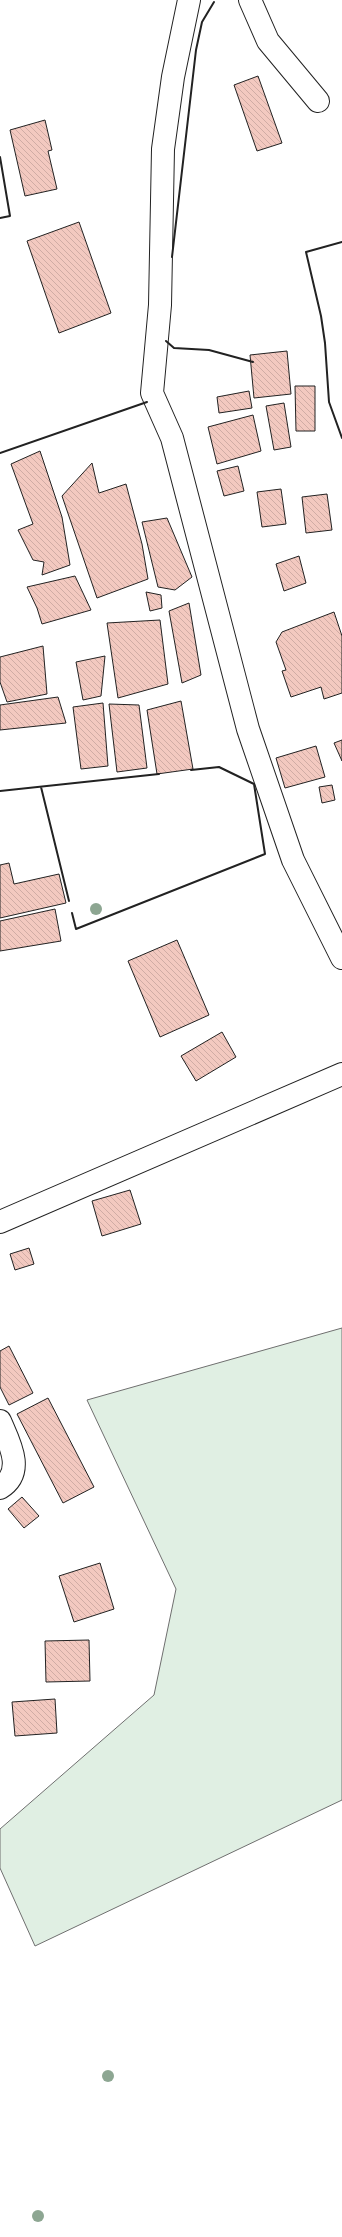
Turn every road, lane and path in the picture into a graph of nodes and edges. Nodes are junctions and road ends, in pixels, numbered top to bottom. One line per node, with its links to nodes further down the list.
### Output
1 (189, 0): 4 (street)
2 (250, 0): 3 (street)
3 (318, 101)
4 (342, 958)
5 (342, 1074): 6 (street)
6 (0, 1222)
7 (0, 1421): 8 (street)
8 (0, 1488)

